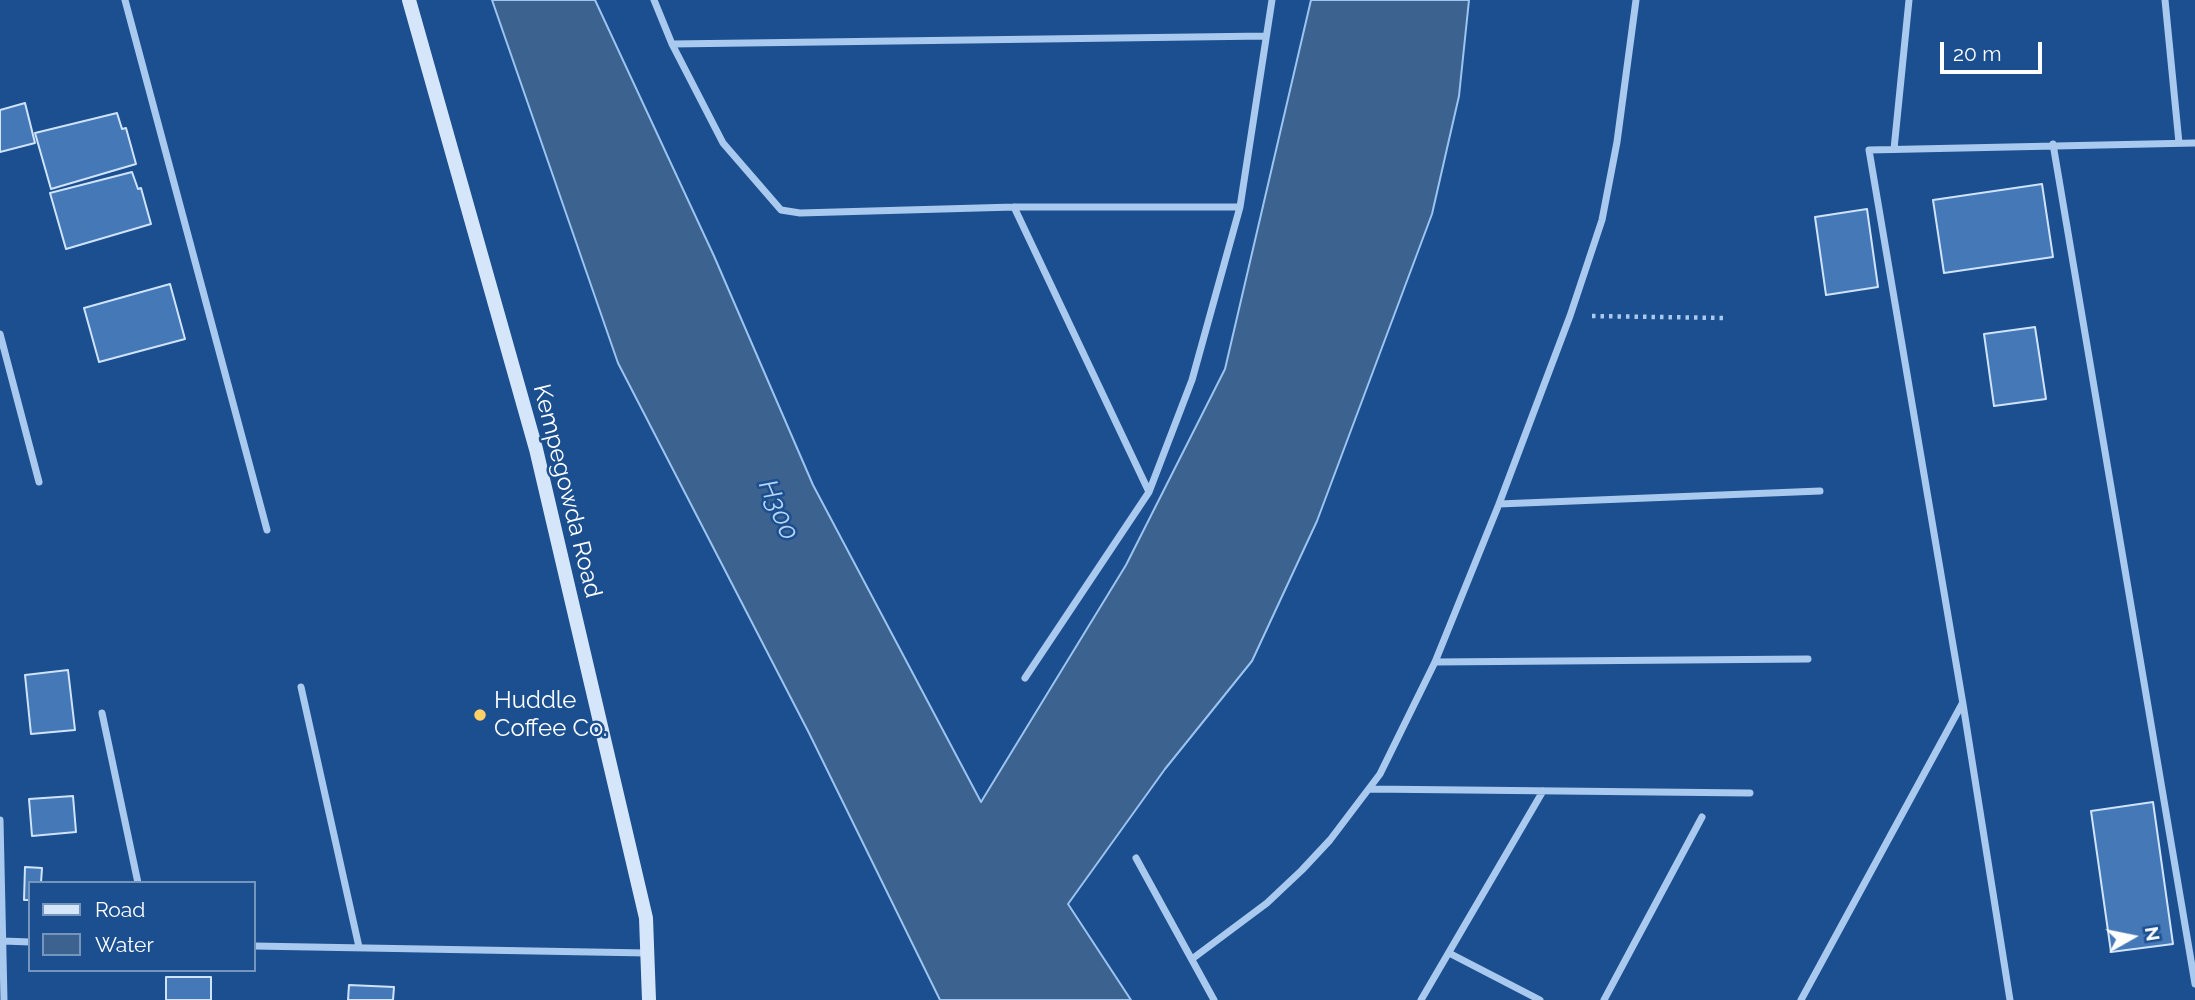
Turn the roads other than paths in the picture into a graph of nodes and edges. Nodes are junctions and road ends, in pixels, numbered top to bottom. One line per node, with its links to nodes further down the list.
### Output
1 (125, 0): 21 (street)
2 (410, 0): 39 (street, Kempegowda Road)
3 (654, 0): 9 (street)
4 (1272, 0): 8 (street)
5 (1636, 0): 20 (street)
6 (1909, 0): 13 (street)
7 (2165, 0): 10 (street)
8 (1266, 36): 9 (street); 14 (street)
9 (672, 44): 15 (street)
10 (2179, 143): 11 (street); 12 (street)
11 (2195, 143)
12 (2053, 144): 13 (street); 42 (street)
13 (1894, 149): 26 (street)
14 (1240, 207): 15 (street); 19 (street)
15 (1014, 208): 19 (street)
16 (0, 334): 17 (street)
17 (40, 482)
18 (1820, 491): 20 (street)
19 (1149, 492): 24 (street)
20 (1499, 504): 23 (street)
21 (267, 530)
22 (1808, 659): 23 (street)
23 (1435, 662): 28 (street)
24 (1025, 678)
25 (300, 687): 38 (street)
26 (1963, 704): 49 (street); 50 (street)
27 (102, 713): 34 (street)
28 (1369, 789): 29 (street); 41 (street)
29 (1543, 791): 30 (street); 40 (street)
30 (1750, 793)
31 (1702, 817): 48 (street)
32 (0, 820): 35 (street)
33 (1136, 858): 41 (street)
34 (138, 881)
35 (3, 941): 36 (street); 43 (street)
36 (28, 942)
37 (256, 946): 38 (street)
38 (359, 947): 39 (street)
39 (647, 953): 44 (street, Kempegowda Road)
40 (1449, 953): 46 (street); 47 (street)
41 (1192, 959): 45 (street)
42 (2195, 984)
43 (4, 1000)
44 (649, 1000)
45 (1214, 1000)
46 (1422, 1000)
47 (1540, 1000)
48 (1604, 1000)
49 (1801, 1000)
50 (2010, 1000)

